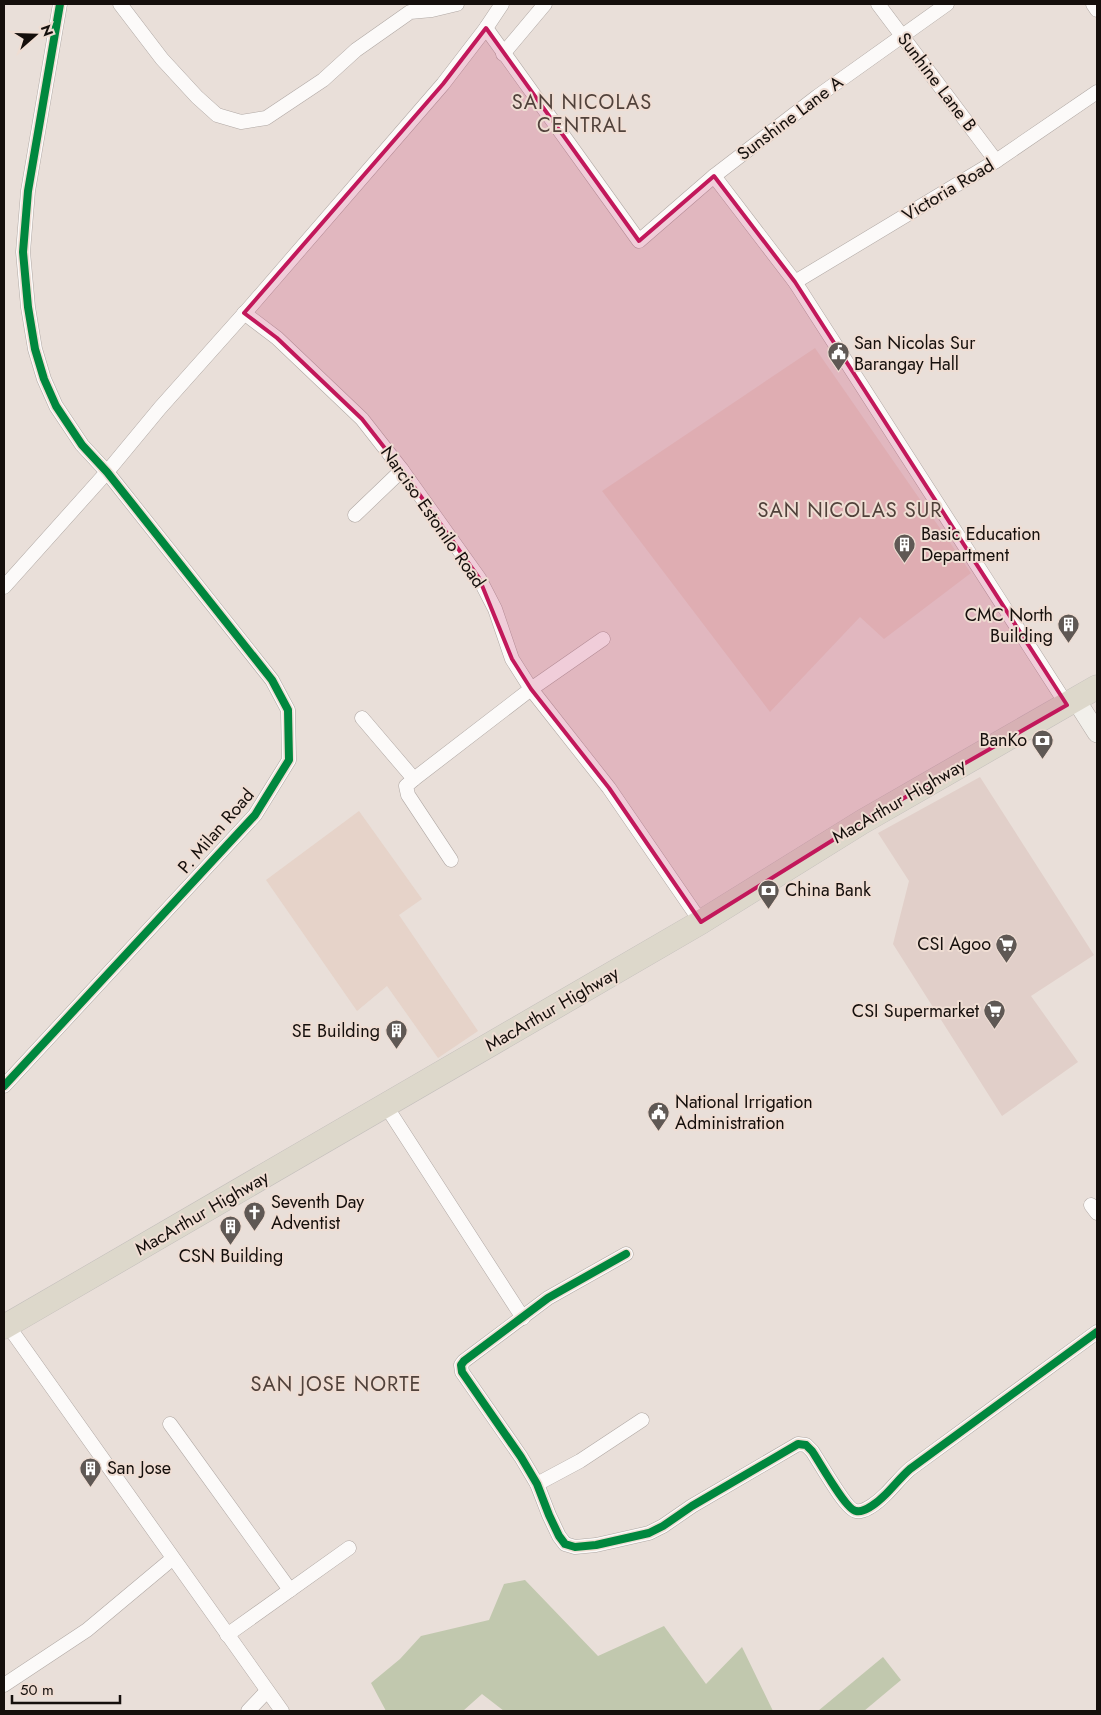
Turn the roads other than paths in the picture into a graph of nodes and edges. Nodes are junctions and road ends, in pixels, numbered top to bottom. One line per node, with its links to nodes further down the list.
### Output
1 (60, 4): 19 (street, P. Milan Road)
2 (120, 4): 3 (street)
3 (457, 4)
4 (502, 4): 10 (street)
5 (545, 4): 12 (street)
6 (878, 4): 11 (street, Sunhine Lane B)
7 (947, 4): 11 (street, Sunshine Lane A)
8 (1093, 4): 9 (street)
9 (1097, 10)
10 (486, 28): 12 (street); 17 (street)
11 (903, 36): 14 (street, Sunhine Lane B); 15 (street, Sunshine Lane A)
12 (503, 54): 15 (street, Sunshine Lane A)
13 (1097, 92): 14 (street, Victoria Road)
14 (996, 161): 16 (street, Victoria Road)
15 (714, 176): 16 (street)
16 (795, 282): 25 (street)
17 (244, 313): 18 (street, Narciso Estonilo Road); 19 (street)
18 (402, 470): 20 (street); 24 (street, Narciso Estonilo Road)
19 (106, 472): 21 (street); 31 (street, P. Milan Road)
20 (355, 515)
21 (4, 588)
22 (602, 639): 24 (street)
23 (1097, 687): 25 (highway, MacArthur Highway)
24 (531, 689): 28 (street); 30 (street, Narciso Estonilo Road)
25 (1071, 702): 27 (street); 30 (highway, MacArthur Highway)
26 (362, 718): 28 (street)
27 (1097, 733)
28 (414, 779): 29 (street)
29 (451, 860)
30 (702, 922): 32 (highway, MacArthur Highway)
31 (4, 1086)
32 (386, 1106): 34 (street); 35 (highway, MacArthur Highway)
33 (626, 1254): 34 (street)
34 (523, 1318): 39 (street)
35 (5, 1324): 41 (street)
36 (1097, 1332): 39 (street)
37 (642, 1420): 39 (street)
38 (170, 1424): 42 (street)
39 (537, 1484)
40 (349, 1548): 42 (street)
41 (172, 1559): 43 (street); 44 (street)
42 (290, 1590): 43 (street)
43 (227, 1635): 45 (street)
44 (4, 1684)
45 (267, 1691): 46 (street); 47 (street)
46 (248, 1711)
47 (282, 1711)

